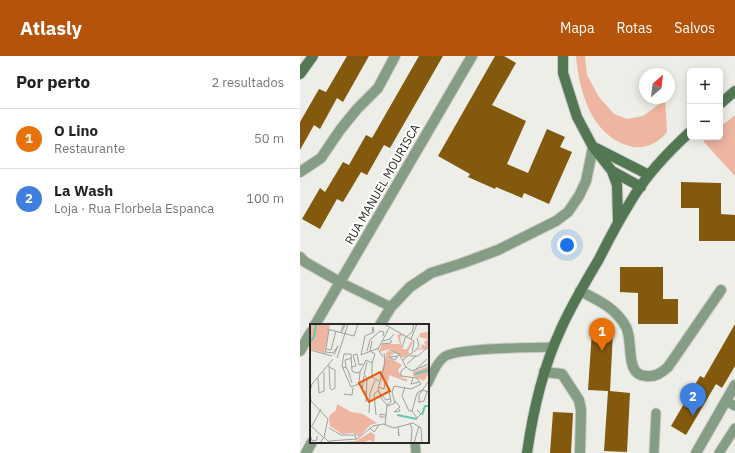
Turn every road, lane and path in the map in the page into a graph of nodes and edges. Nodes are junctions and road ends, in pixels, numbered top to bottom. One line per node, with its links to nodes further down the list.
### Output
1 (395, 56): 11 (street)
2 (472, 56): 16 (street, RUA MANUEL MOURISCA)
3 (563, 56): 9 (street)
4 (310, 58): 5 (street)
5 (300, 74)
6 (735, 90): 7 (street)
7 (723, 101)
8 (687, 135): 12 (street)
9 (593, 147): 10 (street); 12 (street); 19 (street)
10 (612, 171): 13 (street); 14 (street)
11 (300, 172)
12 (650, 175): 13 (street)
13 (640, 187): 14 (street)
14 (618, 223): 18 (street)
15 (300, 257): 16 (street)
16 (340, 282): 19 (lane); 20 (street, RUA MANUEL MOURISCA)
17 (721, 290): 18 (street)
18 (580, 292): 23 (street)
19 (391, 307): 21 (street)
20 (316, 324)
21 (381, 324)
22 (310, 334): 24 (street)
23 (553, 347): 25 (street); 26 (lane)
24 (300, 351)
25 (544, 372): 35 (street); 36 (street)
26 (429, 381)
27 (735, 385): 28 (street)
28 (730, 404): 38 (street)
29 (656, 413): 37 (lane)
30 (735, 428): 39 (lane)
31 (311, 443): 33 (street)
32 (415, 443): 34 (lane)
33 (306, 453)
34 (416, 453)
35 (527, 453)
36 (580, 453)
37 (654, 453)
38 (696, 453)
39 (719, 453)

